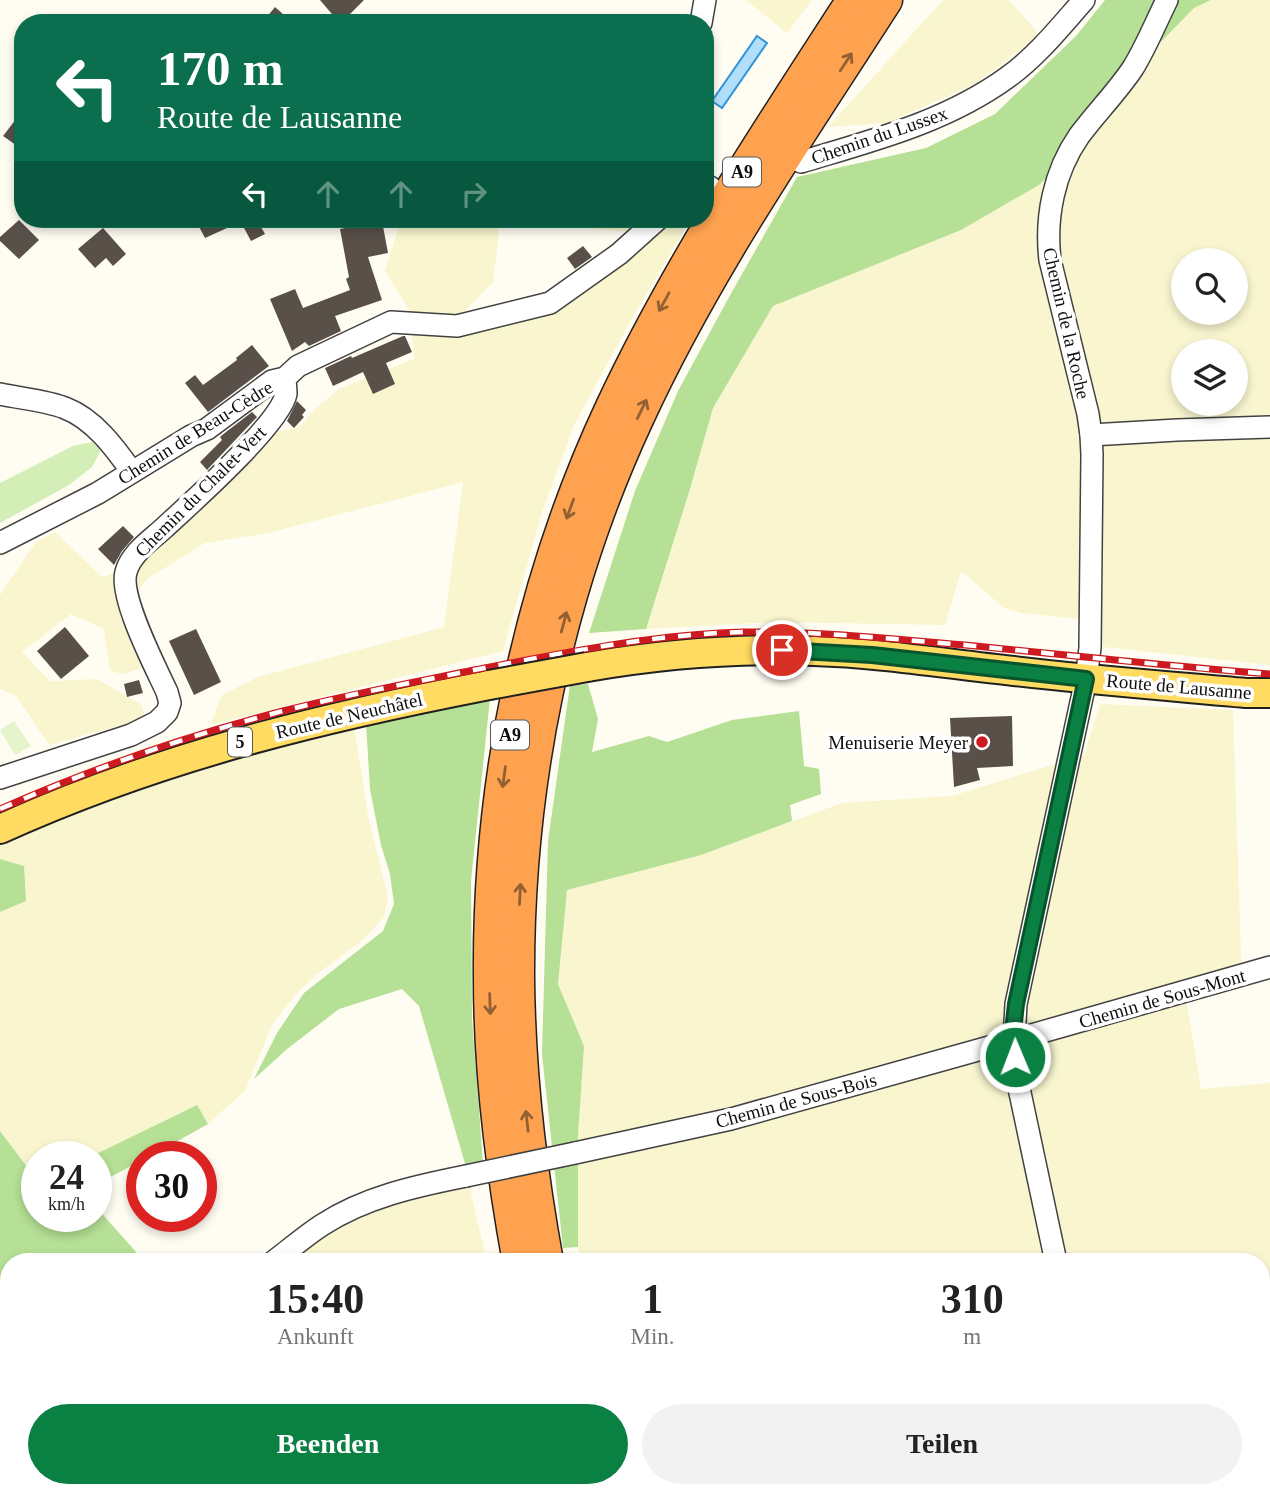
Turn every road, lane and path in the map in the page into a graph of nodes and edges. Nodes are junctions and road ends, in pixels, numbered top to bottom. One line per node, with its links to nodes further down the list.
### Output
1 (853, 0): 6 (highway, A9, one-way to 6)
2 (886, 0): 24 (highway, A9, one-way to 2)
3 (1084, 0): 5 (street, Chemin du Lussex)
4 (1167, 0): 12 (street, Chemin de la Roche)
5 (800, 162)
6 (714, 218)
7 (648, 228): 9 (street, Chemin de Beau-Cèdre)
8 (708, 228): 23 (highway, A9, one-way to 23)
9 (285, 378): 13 (street, Chemin de Beau-Cèdre); 18 (street, Chemin du Chalet-Vert)
10 (0, 394): 13 (street)
11 (1270, 427): 12 (street)
12 (1091, 435): 16 (street, Chemin de la Roche)
13 (132, 472): 14 (street, Chemin de Beau-Cèdre)
14 (0, 543)
15 (587, 667): 16 (main road, Route de Lausanne / 5); 19 (main road, Route de Neuchâtel / 5, bridge)
16 (1086, 679): 17 (main road, Route de Lausanne / 5); 21 (street, Chemin de la Roche)
17 (1270, 693)
18 (0, 778)
19 (0, 829)
20 (1270, 967): 21 (street, Chemin de Sous-Mont)
21 (1014, 1040): 22 (street, Chemin de Sous-Bois, bridge); 25 (street, Chemin de la Roche)
22 (285, 1253)
23 (518, 1253)
24 (546, 1253)
25 (1054, 1253)

